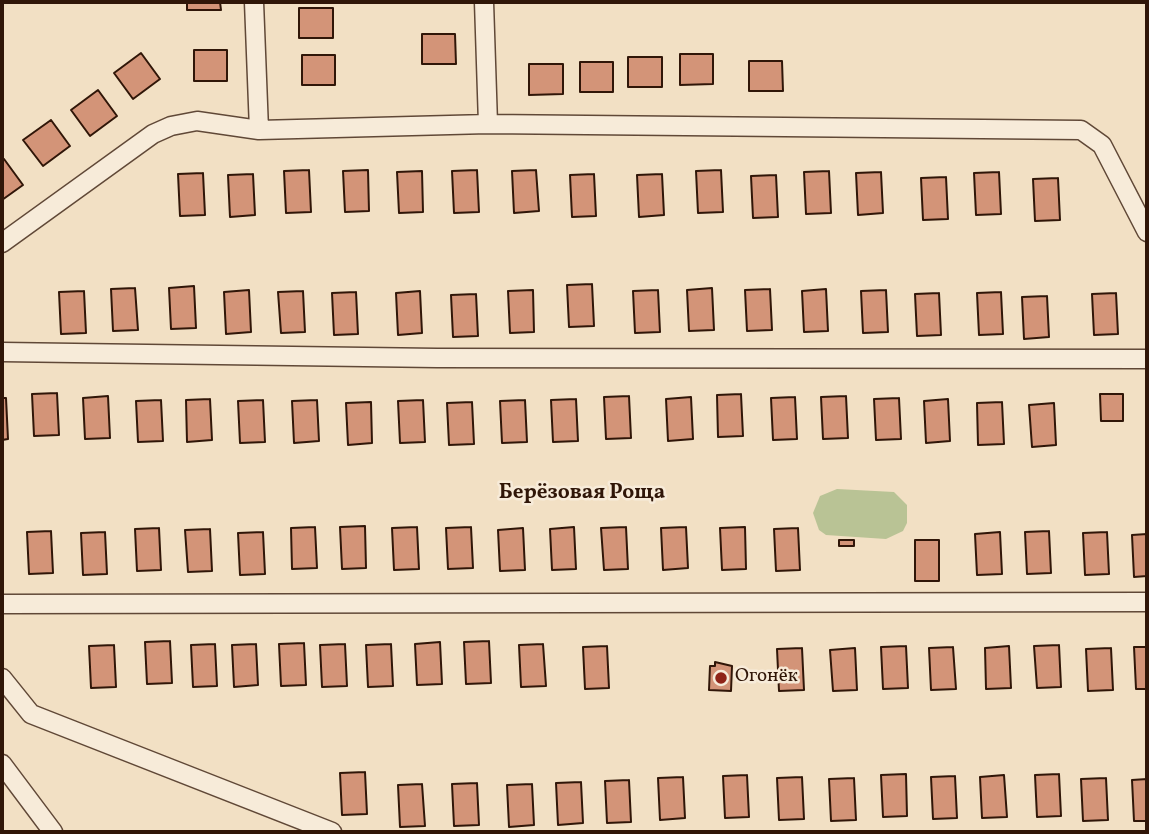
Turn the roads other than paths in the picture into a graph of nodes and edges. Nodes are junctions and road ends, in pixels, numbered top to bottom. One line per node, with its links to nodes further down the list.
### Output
1 (254, 2): 4 (street)
2 (484, 2): 3 (street)
3 (488, 124): 4 (street); 5 (street)
4 (259, 130): 6 (street)
5 (1147, 232)
6 (2, 243)
7 (2, 352): 8 (street)
8 (1147, 359)
9 (1147, 602): 10 (street)
10 (2, 604)
11 (2, 678): 14 (street)
12 (2, 764): 13 (street)
13 (53, 832)
14 (332, 832)

